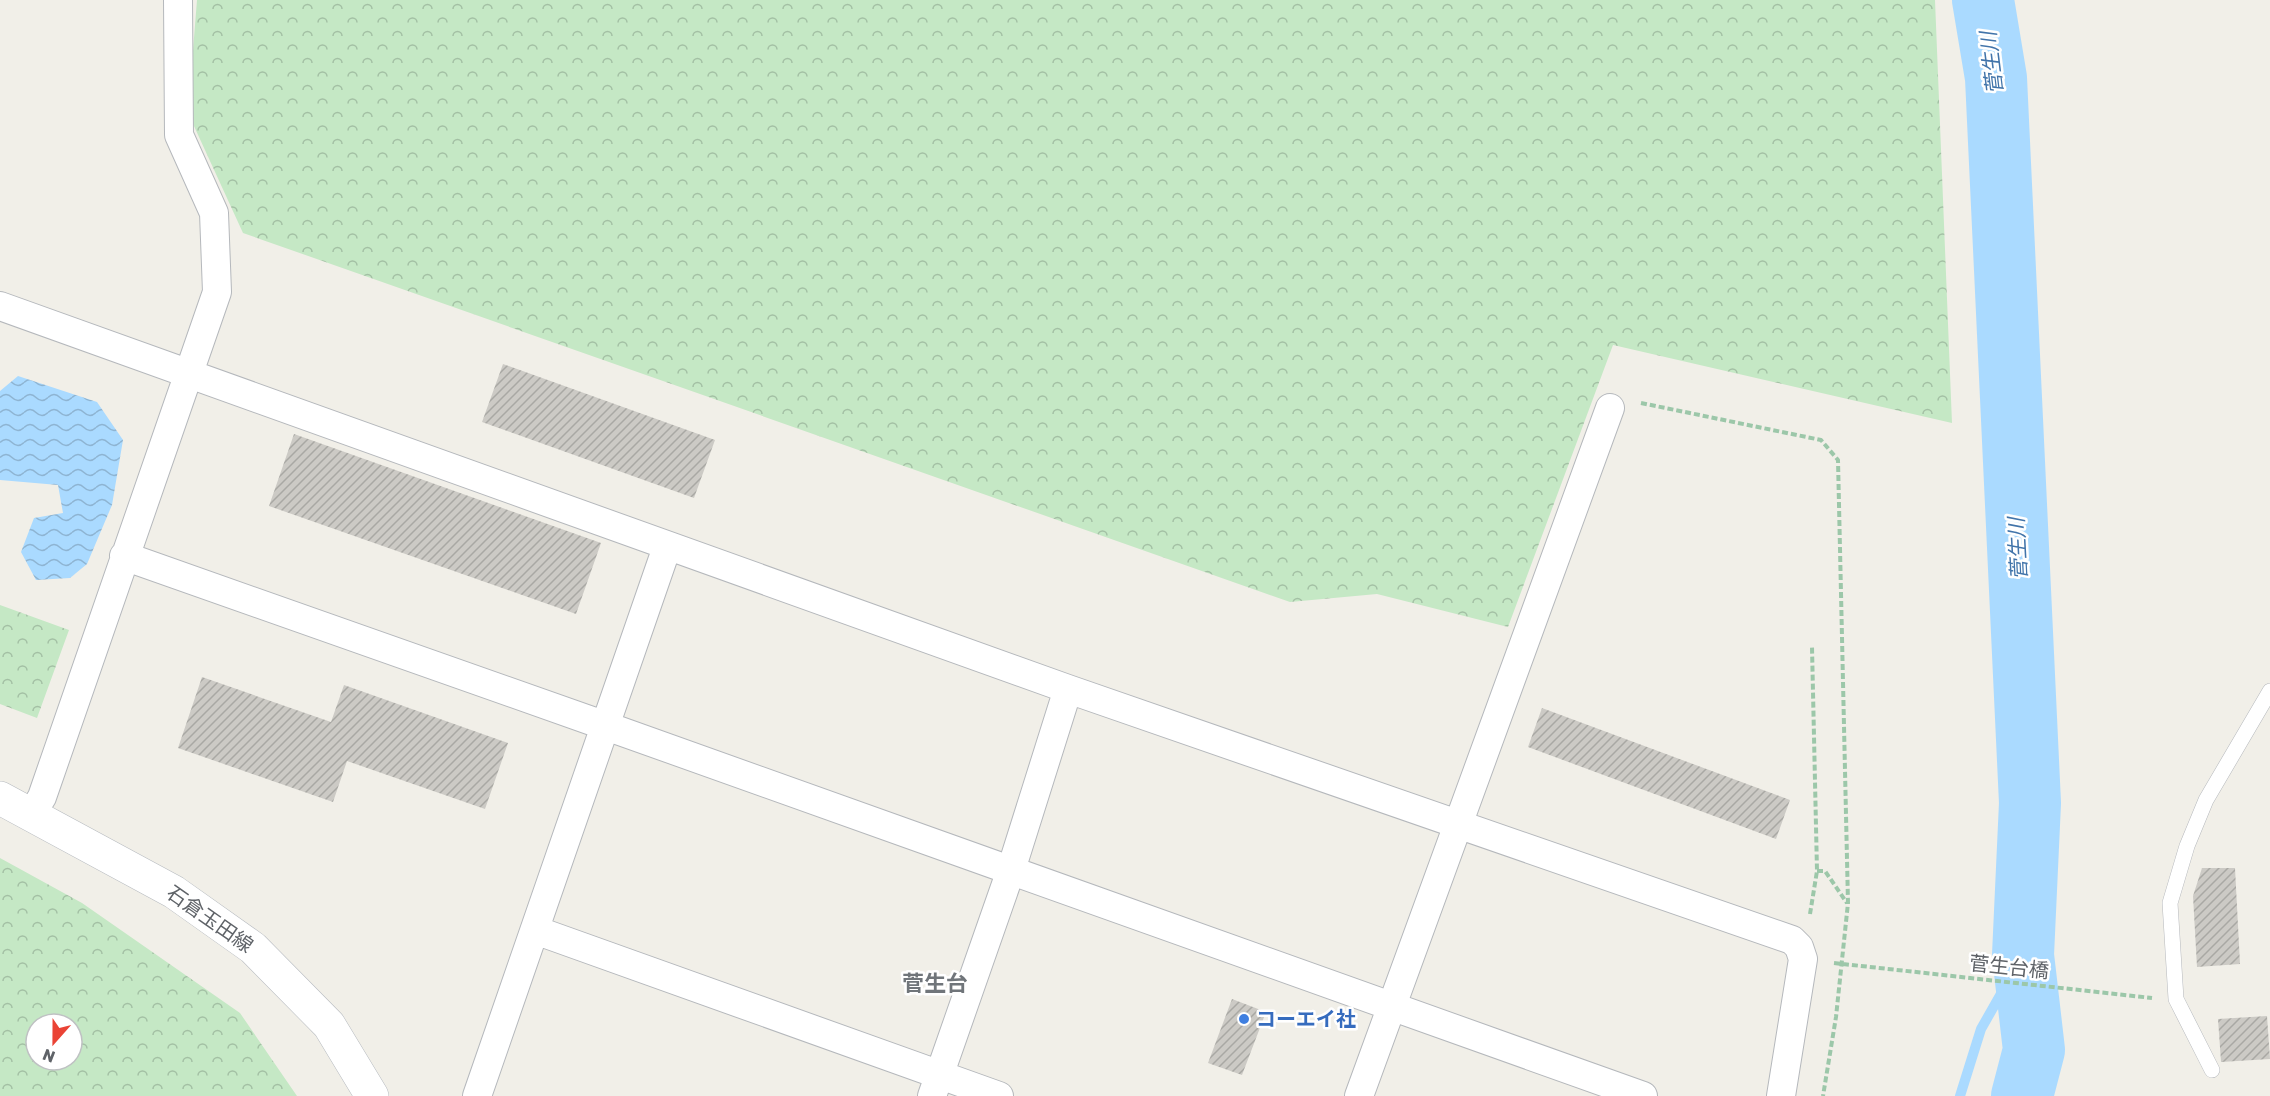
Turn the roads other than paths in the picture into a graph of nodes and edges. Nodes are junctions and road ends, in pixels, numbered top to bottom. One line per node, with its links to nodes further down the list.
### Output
1 (178, 0): 3 (street)
2 (0, 306): 3 (street)
3 (189, 373): 5 (street); 6 (street)
4 (1610, 408): 12 (street)
5 (667, 547): 7 (street); 9 (street)
6 (124, 556): 9 (street); 11 (street)
7 (1068, 689): 12 (street); 13 (street)
8 (2270, 691): 16 (lane)
9 (606, 726): 13 (street); 14 (street)
10 (0, 798): 11 (main road, 石倉玉田線)
11 (31, 815): 18 (main road, 石倉玉田線)
12 (1457, 825): 15 (street); 23 (street)
13 (1011, 870): 15 (street); 17 (street)
14 (535, 930): 17 (street); 19 (street)
15 (1391, 1006): 21 (street); 22 (street)
16 (2212, 1070)
17 (936, 1085): 20 (street)
18 (372, 1096)
19 (477, 1096)
20 (999, 1096)
21 (1359, 1096)
22 (1643, 1096)
23 (1781, 1096)

